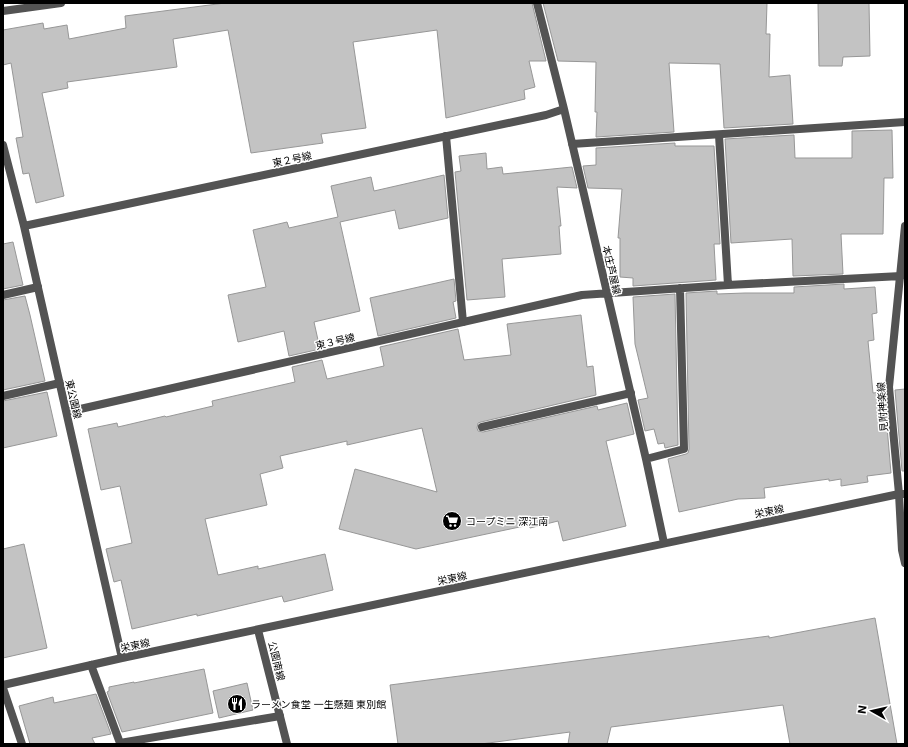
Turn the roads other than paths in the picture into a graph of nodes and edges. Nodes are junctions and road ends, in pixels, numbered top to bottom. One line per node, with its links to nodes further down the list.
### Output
1 (61, 3): 3 (street)
2 (537, 3): 4 (street, 本庄芦屋線)
3 (3, 11)
4 (564, 109): 7 (street, 東２号線); 8 (street, 本庄芦屋線)
5 (905, 122): 6 (street)
6 (719, 135): 8 (street); 13 (street)
7 (446, 136): 10 (street, 東２号線); 18 (street)
8 (572, 144): 16 (street, 本庄芦屋線)
9 (3, 145): 10 (street, 東公園線)
10 (24, 226): 14 (street, 東公園線)
11 (905, 226): 12 (street, 見附神楽線)
12 (900, 276): 13 (street, 東３号線); 25 (street, 見附神楽線)
13 (728, 285): 15 (street, 東３号線)
14 (38, 288): 17 (street); 19 (street, 東公園線)
15 (680, 288): 16 (street, 東３号線); 24 (street)
16 (607, 294): 18 (street, 東３号線); 20 (street, 本庄芦屋線)
17 (3, 295)
18 (463, 322): 22 (street, 東３号線)
19 (60, 383): 21 (street); 22 (street, 東公園線)
20 (631, 393): 23 (street); 24 (street, 本庄芦屋線)
21 (3, 396)
22 (67, 412): 29 (street, 東公園線)
23 (482, 427)
24 (646, 459): 26 (street, 本庄芦屋線)
25 (902, 494): 26 (street, 栄東線); 27 (street, 見附神楽線)
26 (664, 543): 28 (street, 栄東線)
27 (905, 563)
28 (258, 630): 29 (street, 栄東線); 32 (street, 公園南線)
29 (122, 658): 30 (street, 栄東線)
30 (90, 665): 31 (street, 栄東線); 32 (street)
31 (3, 686): 33 (street)
32 (280, 716): 34 (street, 公園南線)
33 (22, 744)
34 (287, 744)

